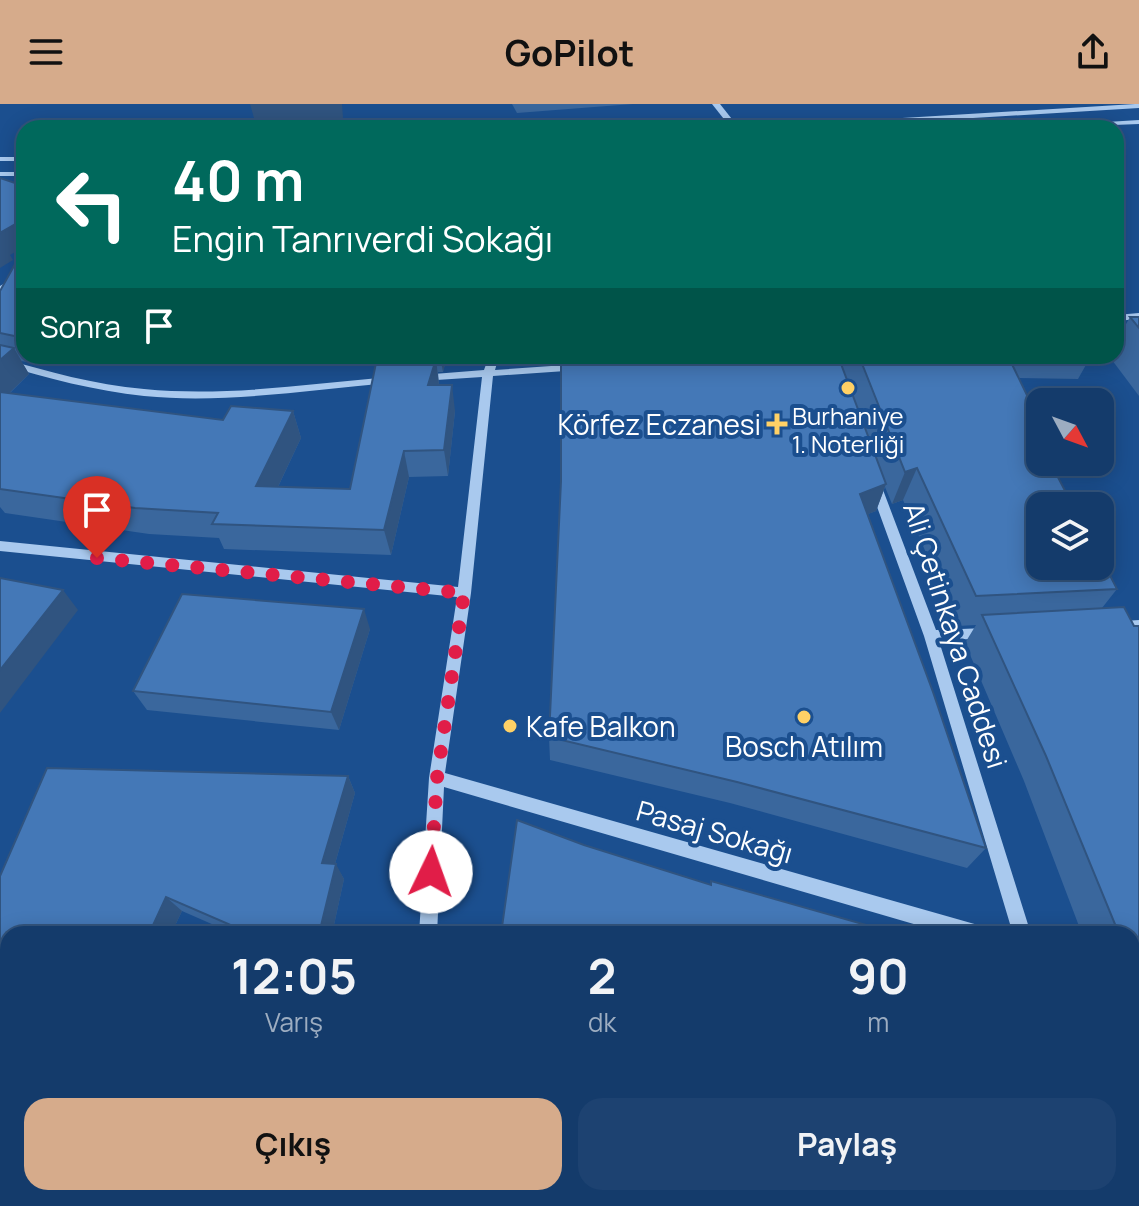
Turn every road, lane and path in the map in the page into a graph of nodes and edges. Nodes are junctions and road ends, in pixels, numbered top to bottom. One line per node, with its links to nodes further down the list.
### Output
1 (716, 104): 3 (street)
2 (1139, 106): 4 (street)
3 (729, 120)
4 (904, 120)
5 (0, 361): 10 (street)
6 (491, 364): 8 (street)
7 (598, 366): 8 (street)
8 (488, 373): 9 (street); 13 (street)
9 (414, 378)
10 (400, 380)
11 (872, 474): 17 (street, Ali Çetinkaya Caddesi)
12 (0, 546): 13 (street)
13 (464, 593): 18 (street)
14 (1139, 625): 15 (street)
15 (1094, 627)
16 (1005, 632): 17 (street)
17 (931, 636): 21 (street, Ali Çetinkaya Caddesi)
18 (437, 778): 19 (street); 20 (street, Pasaj Sokağı)
19 (428, 926)
20 (950, 926)
21 (1020, 926)

